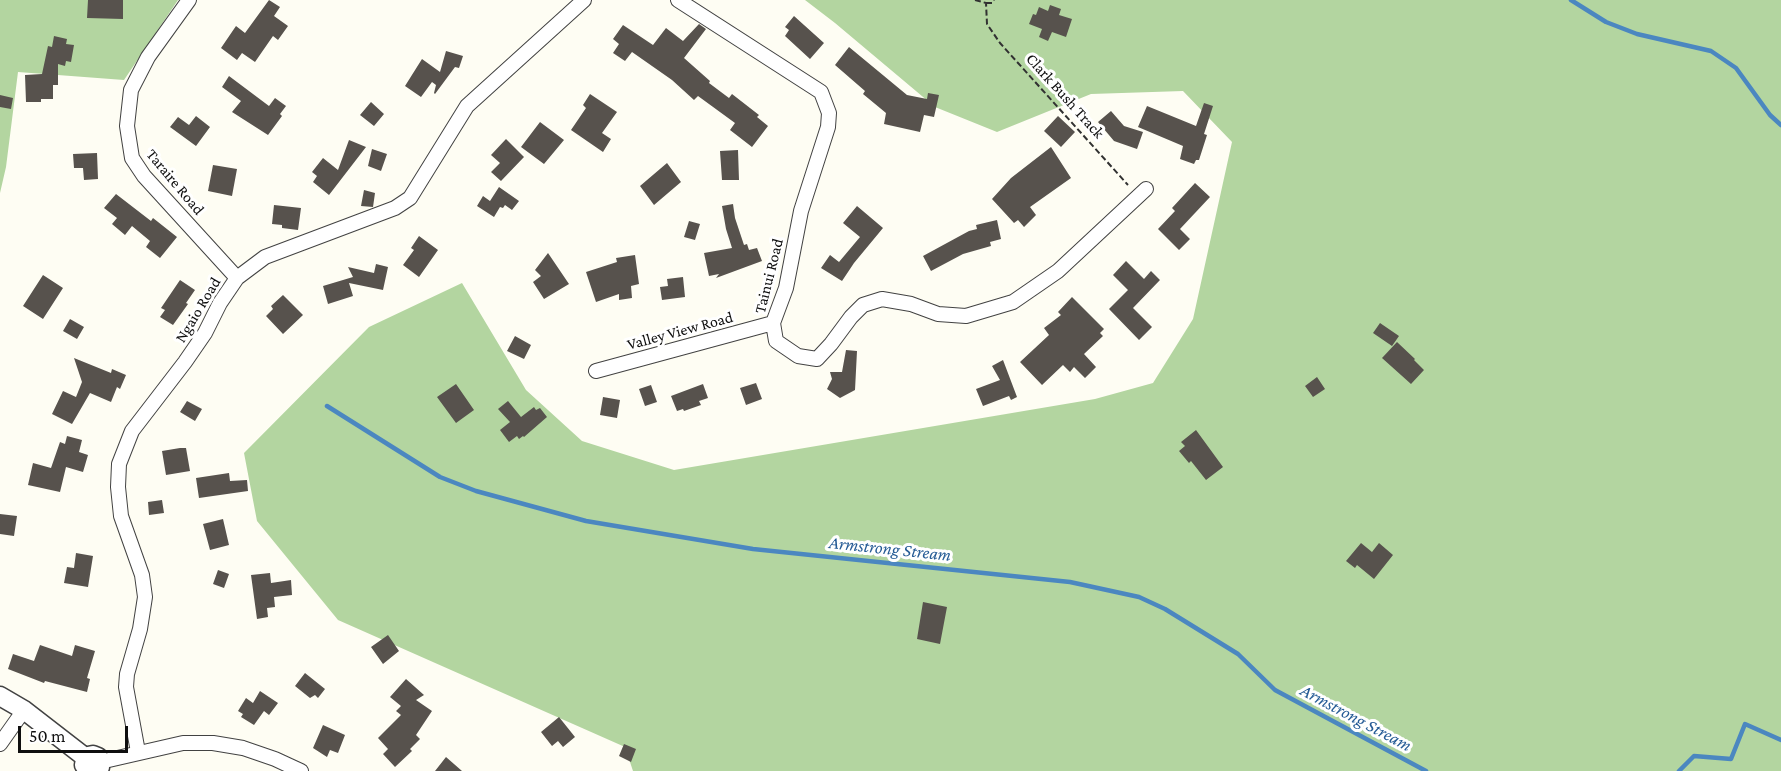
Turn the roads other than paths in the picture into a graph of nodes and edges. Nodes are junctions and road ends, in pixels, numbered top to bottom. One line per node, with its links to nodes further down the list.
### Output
1 (189, 0): 5 (street, Taraire Road)
2 (585, 0): 5 (street, Ngaio Road)
3 (678, 0): 6 (street, Tainui Road)
4 (1146, 189): 6 (street, Tainui Road)
5 (237, 278): 11 (street, Ngaio Road)
6 (773, 323): 7 (street, Valley View Road)
7 (596, 371)
8 (0, 696): 9 (street)
9 (24, 710): 10 (street); 12 (street)
10 (0, 744)
11 (138, 752): 12 (street); 13 (street)
12 (93, 765)
13 (301, 771)

